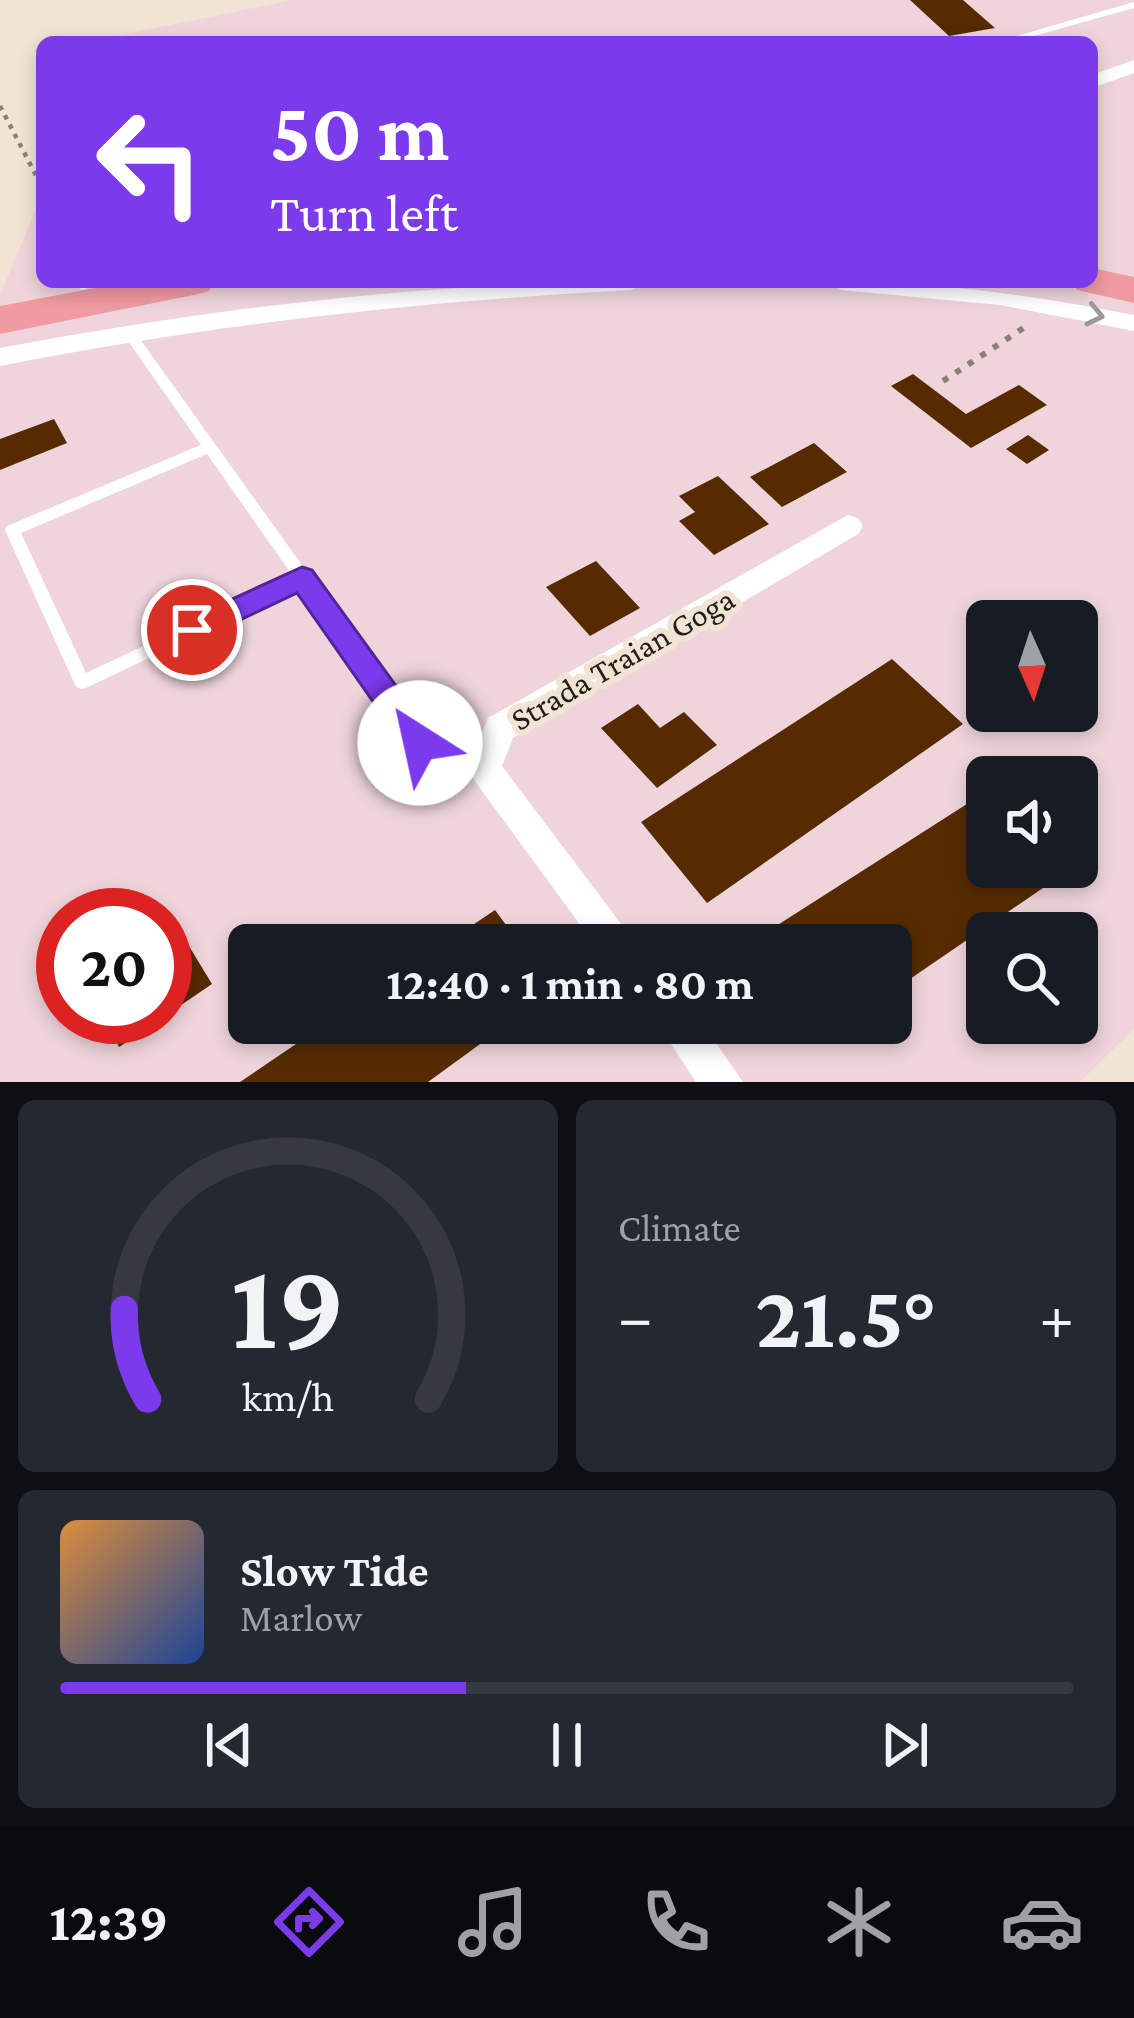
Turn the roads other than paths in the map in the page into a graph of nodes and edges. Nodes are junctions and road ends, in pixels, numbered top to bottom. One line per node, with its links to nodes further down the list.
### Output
1 (1134, 5): 2 (lane)
2 (1023, 36)
3 (1134, 66): 4 (street)
4 (1098, 80)
5 (1098, 265): 6 (highway)
6 (1134, 273)
7 (1098, 282): 12 (highway)
8 (66, 288): 13 (highway)
9 (163, 288): 14 (highway)
10 (545, 288): 16 (street)
11 (899, 288): 15 (street, one-way to 15)
12 (1134, 290)
13 (0, 302)
14 (0, 320)
15 (1134, 323)
16 (128, 332): 17 (street); 18 (lane)
17 (0, 358)
18 (210, 447): 20 (lane); 20 (lane)
19 (848, 526): 21 (street, Strada Traian Goga)
20 (302, 578): 21 (lane)
21 (483, 769): 22 (street)
22 (602, 924)
23 (693, 1044): 24 (street)
24 (722, 1082)

